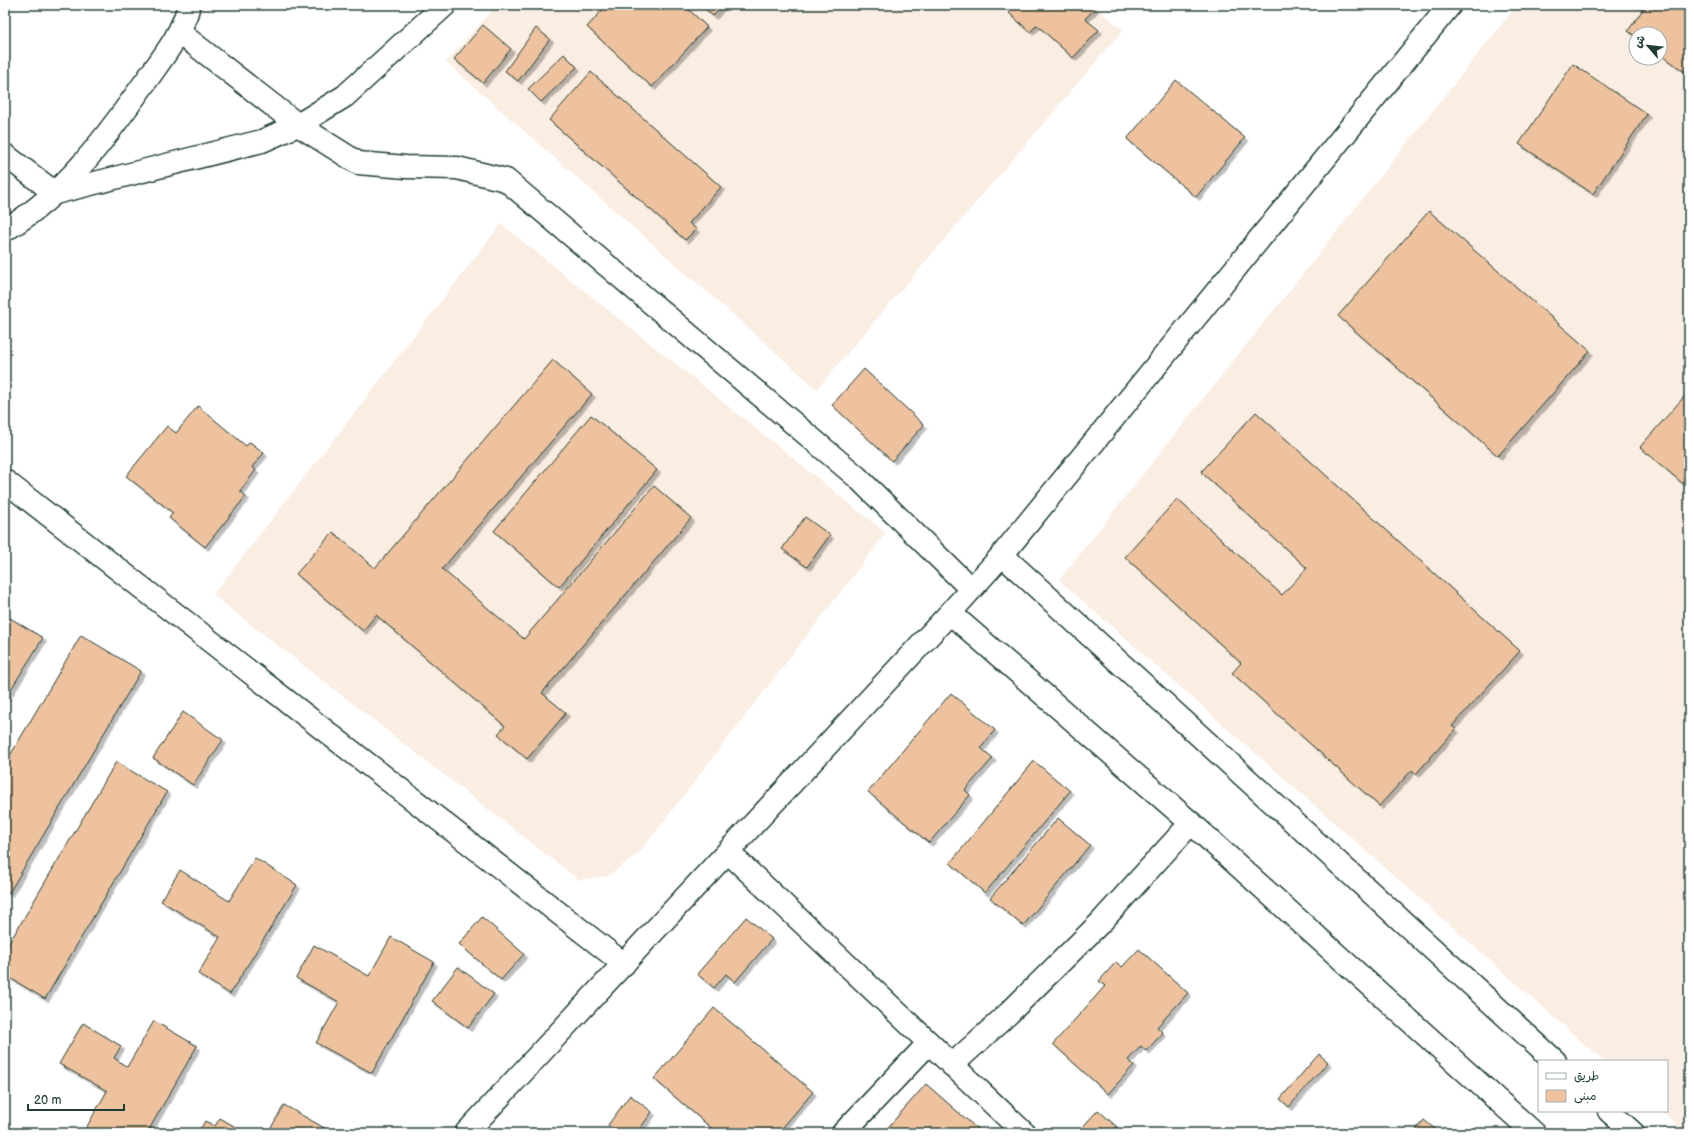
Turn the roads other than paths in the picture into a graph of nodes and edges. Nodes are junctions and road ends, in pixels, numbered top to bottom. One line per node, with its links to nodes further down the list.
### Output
1 (189, 5): 4 (street)
2 (445, 5): 5 (street)
3 (1450, 5): 10 (street)
4 (180, 33): 5 (street); 7 (street)
5 (298, 125): 7 (street); 11 (street)
6 (5, 155): 7 (street)
7 (55, 193): 8 (street)
8 (5, 230)
9 (5, 481): 15 (street)
10 (1002, 555): 11 (street); 17 (street)
11 (971, 589): 12 (street)
12 (950, 613): 13 (street); 14 (street)
13 (1191, 823): 18 (street); 23 (street)
14 (728, 852): 15 (street); 16 (street)
15 (624, 964): 20 (street)
16 (929, 1043): 18 (street); 21 (street)
17 (1554, 1060)
18 (952, 1065): 22 (street)
19 (1610, 1112): 24 (street)
20 (466, 1133)
21 (843, 1133)
22 (1024, 1133)
23 (1534, 1133)
24 (1633, 1133)

